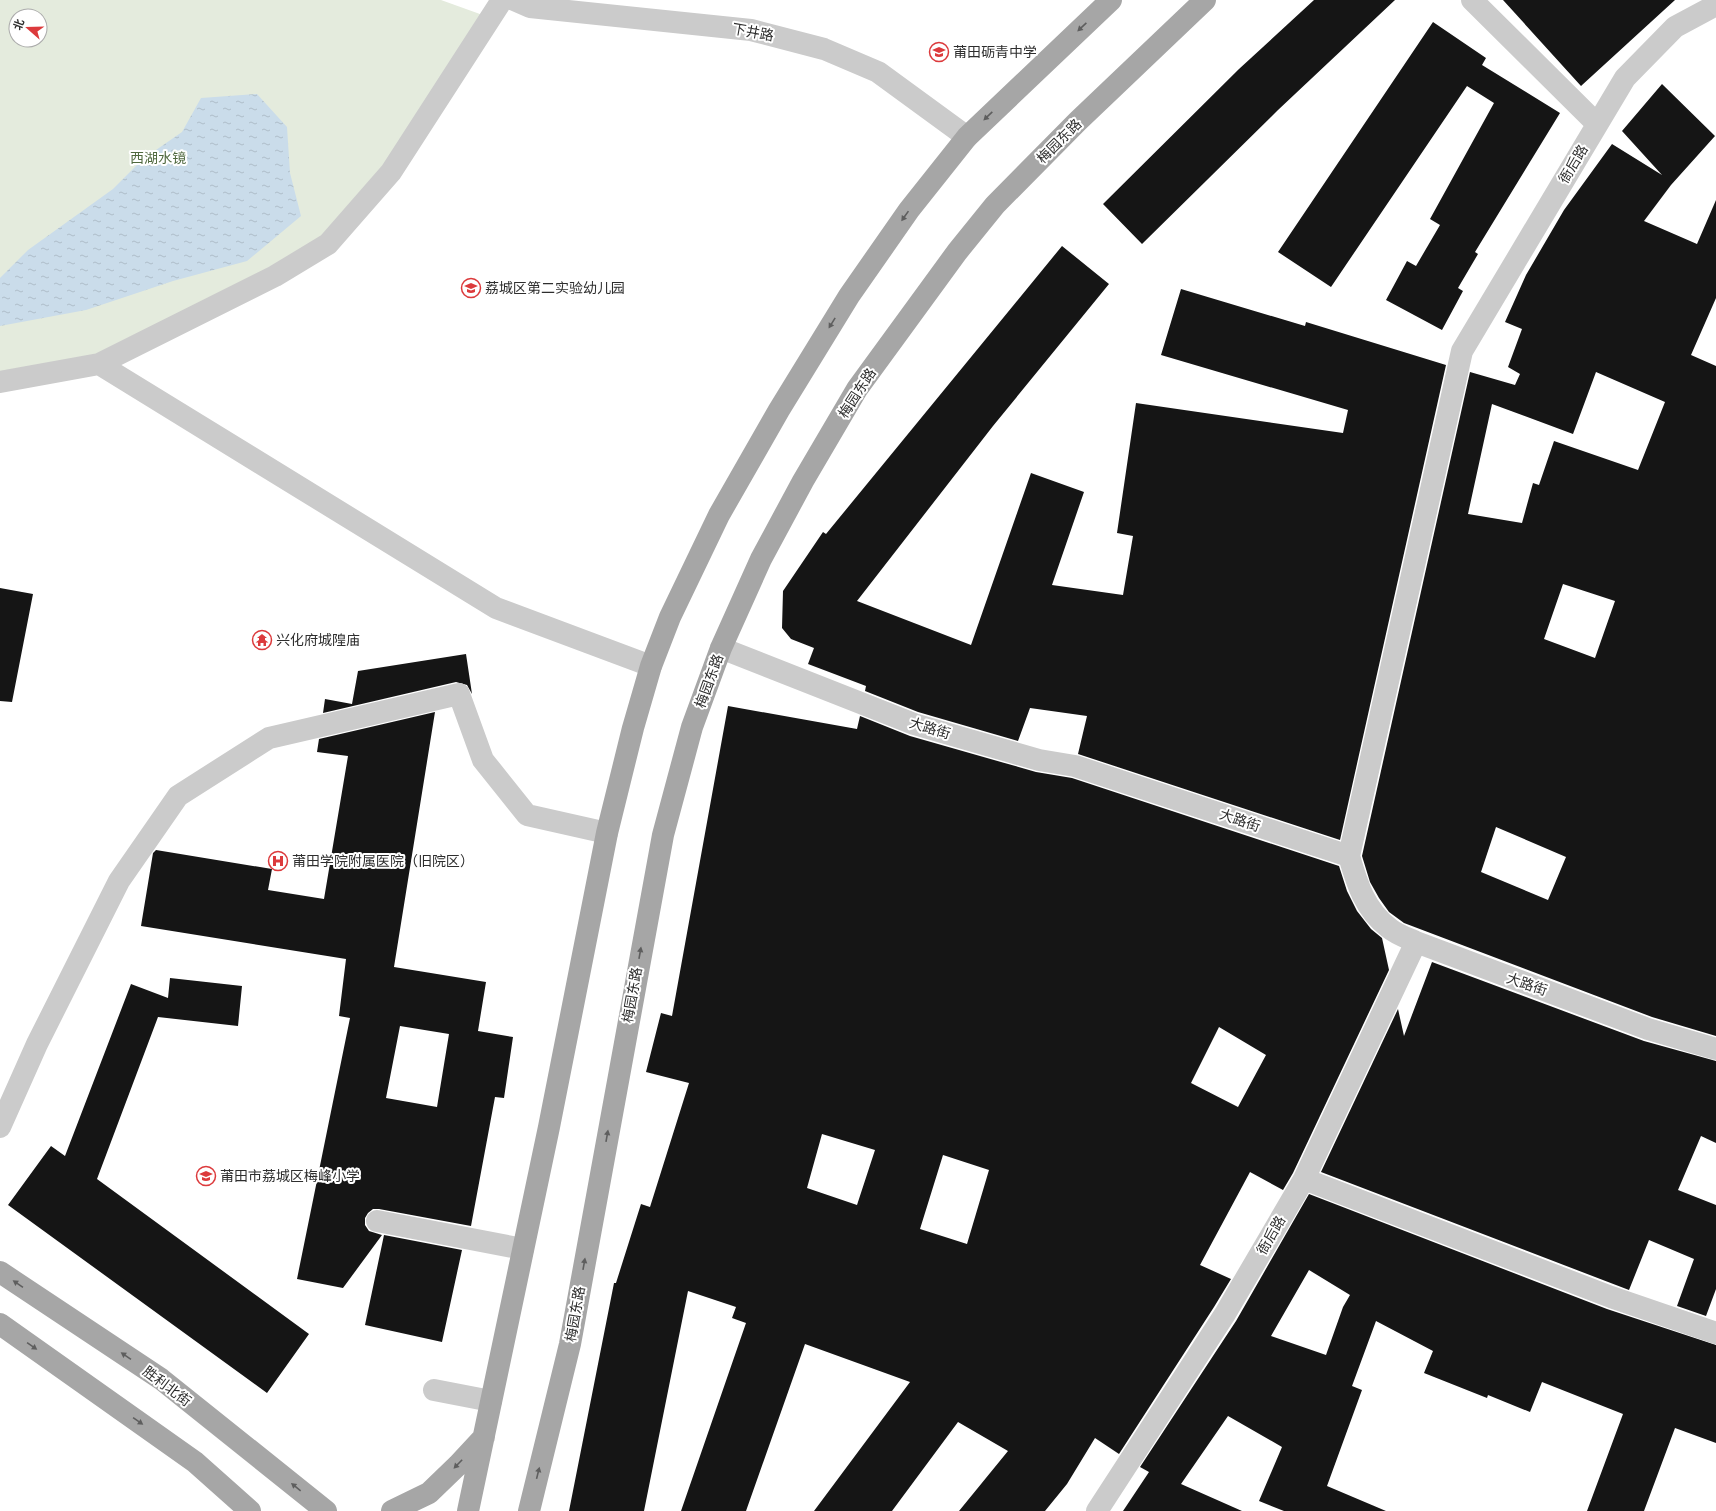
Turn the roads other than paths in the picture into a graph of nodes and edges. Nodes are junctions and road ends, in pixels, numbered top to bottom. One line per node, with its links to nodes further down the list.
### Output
1 (502, 0): 9 (street)
2 (514, 0): 8 (street, 下井路)
3 (1111, 0): 8 (main road, one-way to 8)
4 (1205, 0): 11 (main road, 梅园东路)
5 (1472, 0): 7 (street)
6 (1716, 5): 7 (street, 衙后路)
7 (1597, 124): 14 (street, 衙后路)
8 (966, 136): 12 (main road, one-way to 12)
9 (99, 364): 10 (street); 12 (street)
10 (0, 382)
11 (721, 648): 14 (street, 大路街); 32 (main road, 梅园东路, one-way to 11)
12 (651, 666): 13 (main road)
13 (607, 833): 17 (street); 20 (main road)
14 (1349, 856): 15 (street, 大路街)
15 (1416, 942): 16 (street, 大路街); 18 (street, 衙后路)
16 (1716, 1049)
17 (0, 1127)
18 (1304, 1179): 23 (street); 33 (street, 衙后路)
19 (377, 1220): 20 (street)
20 (524, 1250): 25 (main road)
21 (0, 1272): 27 (main road, 胜利北街, one-way to 21)
22 (0, 1324): 28 (main road, one-way to 28)
23 (1716, 1333)
24 (434, 1390): 25 (street)
25 (491, 1401): 26 (main road)
26 (485, 1436): 30 (main road, one-way to 30); 31 (main road)
27 (323, 1508): 29 (main road)
28 (250, 1511)
29 (342, 1511)
30 (392, 1511)
31 (468, 1511)
32 (529, 1511)
33 (1097, 1511)

